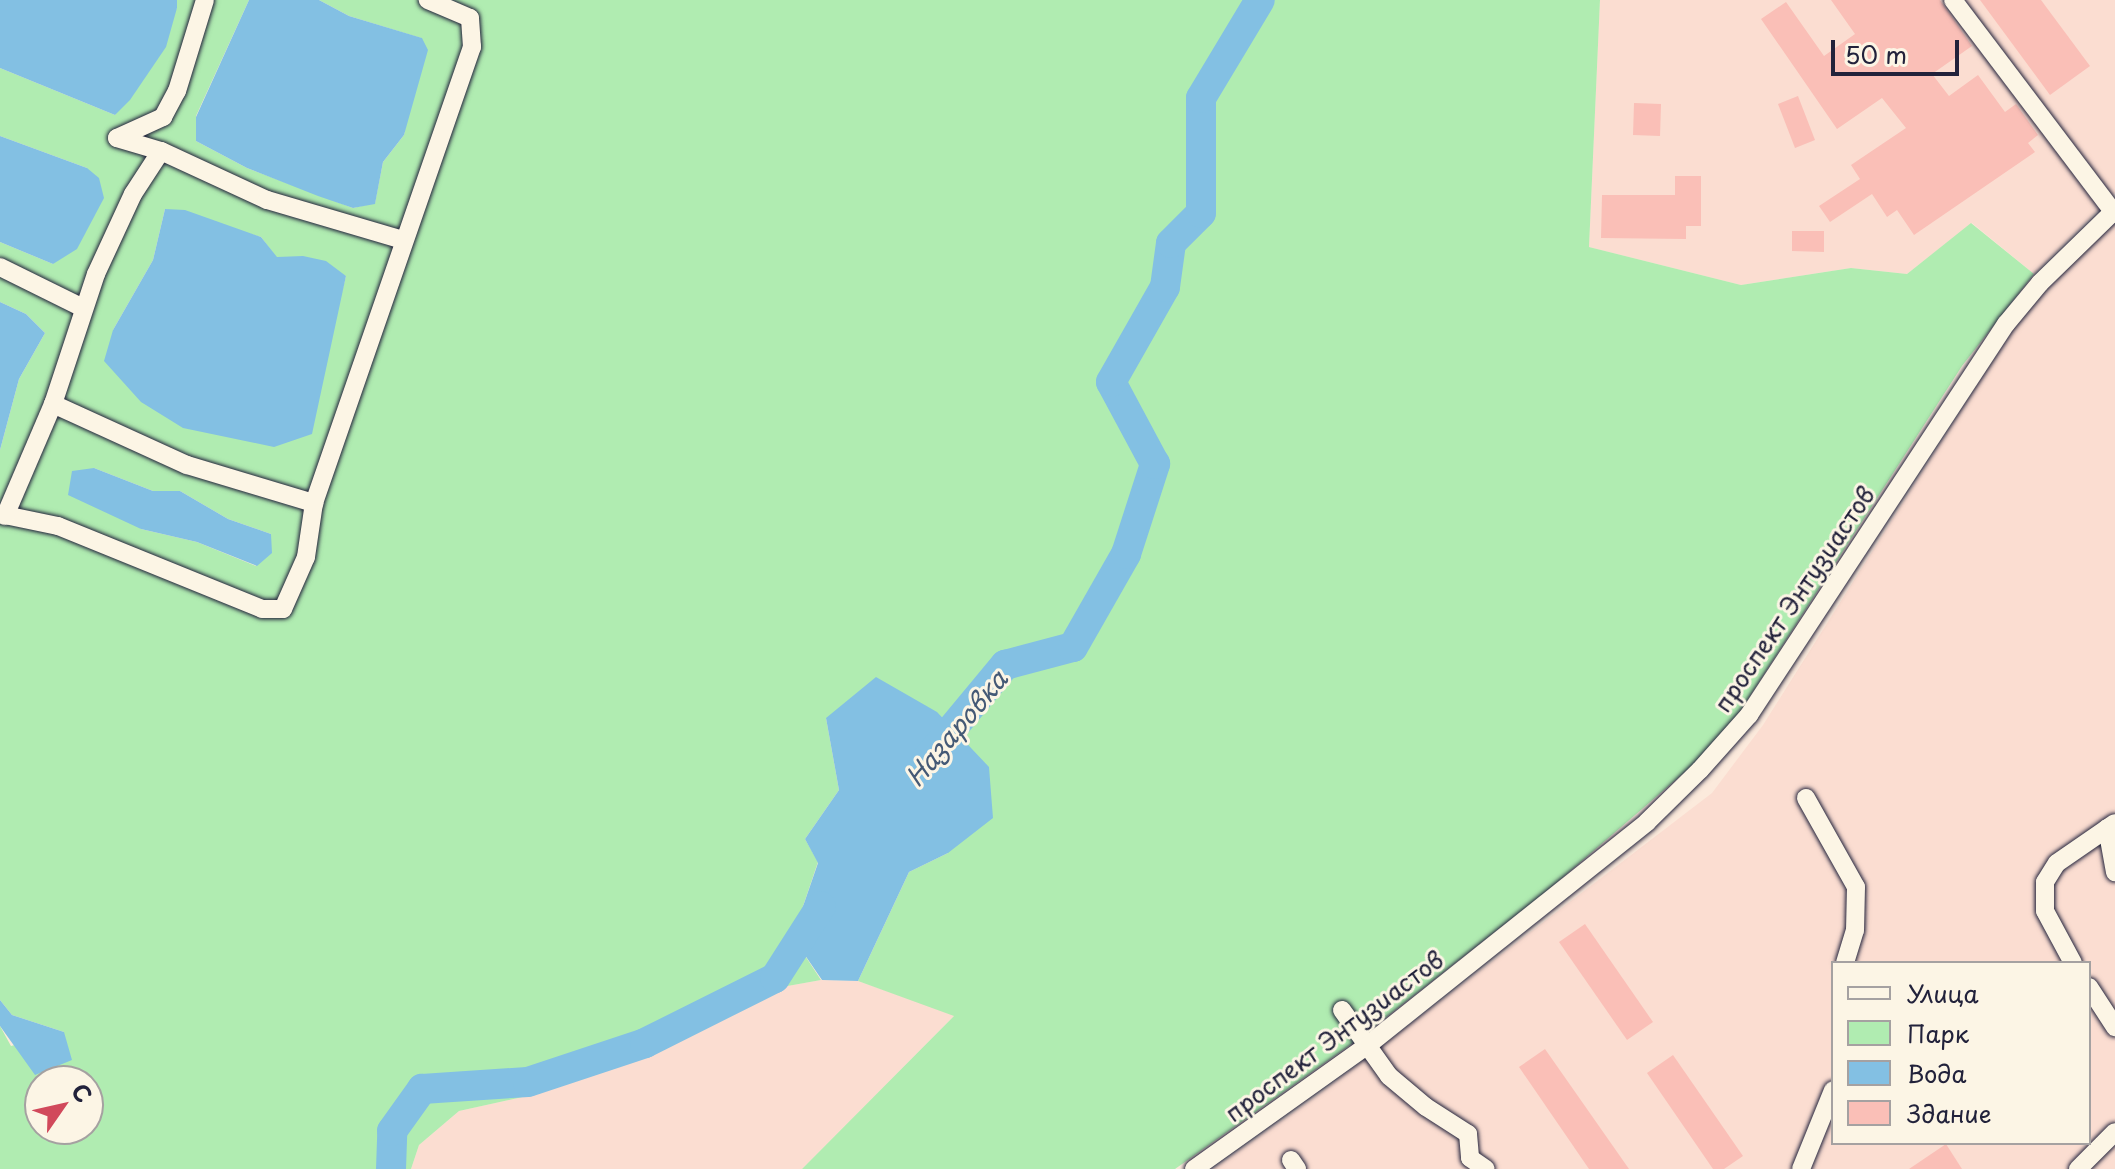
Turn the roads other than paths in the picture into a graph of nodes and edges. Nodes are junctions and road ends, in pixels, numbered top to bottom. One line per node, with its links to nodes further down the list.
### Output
1 (205, 0): 4 (street)
2 (428, 0): 6 (street)
3 (1953, 0): 5 (street)
4 (161, 151): 6 (street); 8 (street)
5 (2114, 212): 20 (street, проспект Энтузиастов)
6 (403, 240): 10 (street)
7 (0, 267): 8 (street)
8 (83, 308): 9 (street)
9 (53, 404): 10 (street); 11 (street)
10 (314, 503): 11 (street)
11 (2, 515)
12 (1806, 798): 15 (street)
13 (2111, 825): 14 (street); 16 (street)
14 (2115, 872)
15 (1846, 961)
16 (2072, 961)
17 (2091, 990): 19 (street)
18 (1342, 1010): 20 (street)
19 (2115, 1027)
20 (1368, 1045): 24 (street, проспект Энтузиастов); 25 (street)
21 (1831, 1095): 26 (street)
22 (2115, 1132): 23 (street)
23 (2085, 1166)
24 (1194, 1169)
25 (1486, 1169)
26 (1801, 1169)

